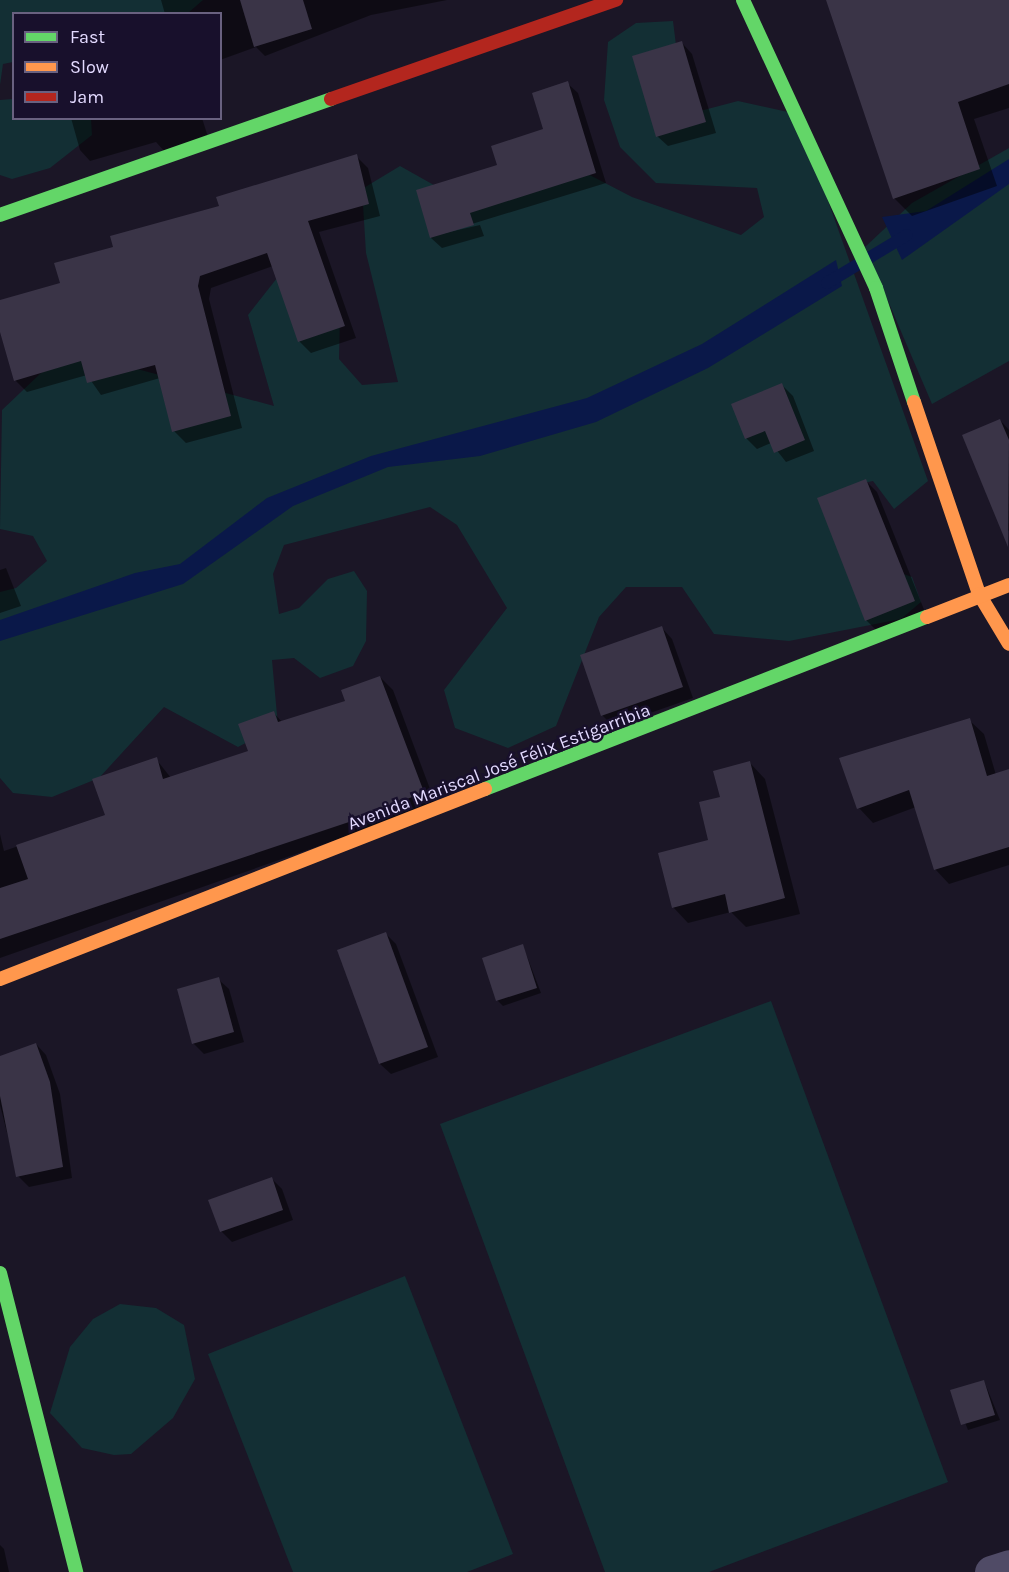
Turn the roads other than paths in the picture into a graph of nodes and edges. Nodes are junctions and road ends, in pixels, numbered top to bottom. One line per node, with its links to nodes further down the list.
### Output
1 (616, 0): 3 (street)
2 (743, 0): 5 (street)
3 (0, 215)
4 (1009, 585): 5 (street, Avenida Mariscal José Félix Estigarribia)
5 (979, 594): 6 (street); 7 (street, Avenida Mariscal José Félix Estigarribia)
6 (1009, 644)
7 (0, 979)
8 (0, 1273): 10 (street)
9 (1009, 1566): 11 (street)
10 (76, 1572)
11 (991, 1572)

